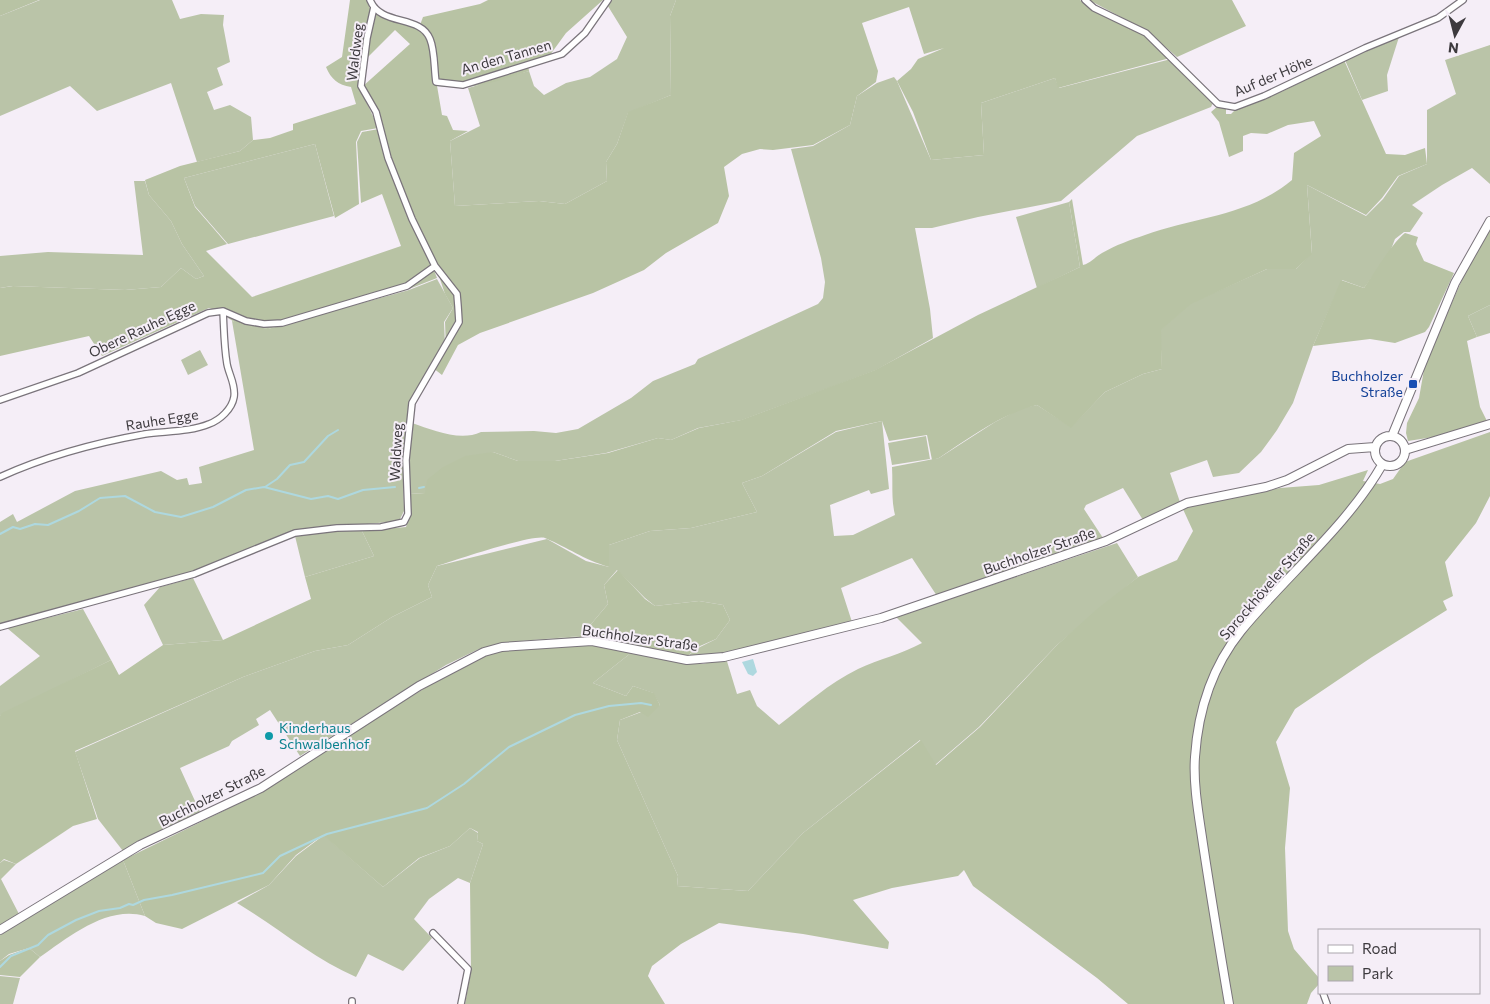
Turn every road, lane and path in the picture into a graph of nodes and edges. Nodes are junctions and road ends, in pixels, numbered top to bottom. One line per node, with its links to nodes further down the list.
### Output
1 (370, 0): 5 (street, Waldweg)
2 (608, 0): 5 (street, An den Tannen)
3 (1085, 0): 4 (street, Auf der Höhe)
4 (1463, 0)
5 (374, 7): 7 (street, Waldweg)
6 (1490, 221): 11 (street)
7 (435, 266): 8 (street); 16 (street, Waldweg)
8 (223, 311): 9 (street, Obere Rauhe Egge); 15 (street, Rauhe Egge)
9 (0, 400)
10 (1490, 424): 13 (street)
11 (1392, 436): 12 (street); 13 (street)
12 (1375, 447): 14 (street); 17 (street, Buchholzer Straße)
13 (1405, 450): 14 (street)
14 (1382, 465): 20 (street, Sprockhöveler Straße)
15 (0, 477)
16 (0, 627)
17 (0, 930)
18 (433, 933): 19 (street)
19 (461, 1004)
20 (1229, 1004)

